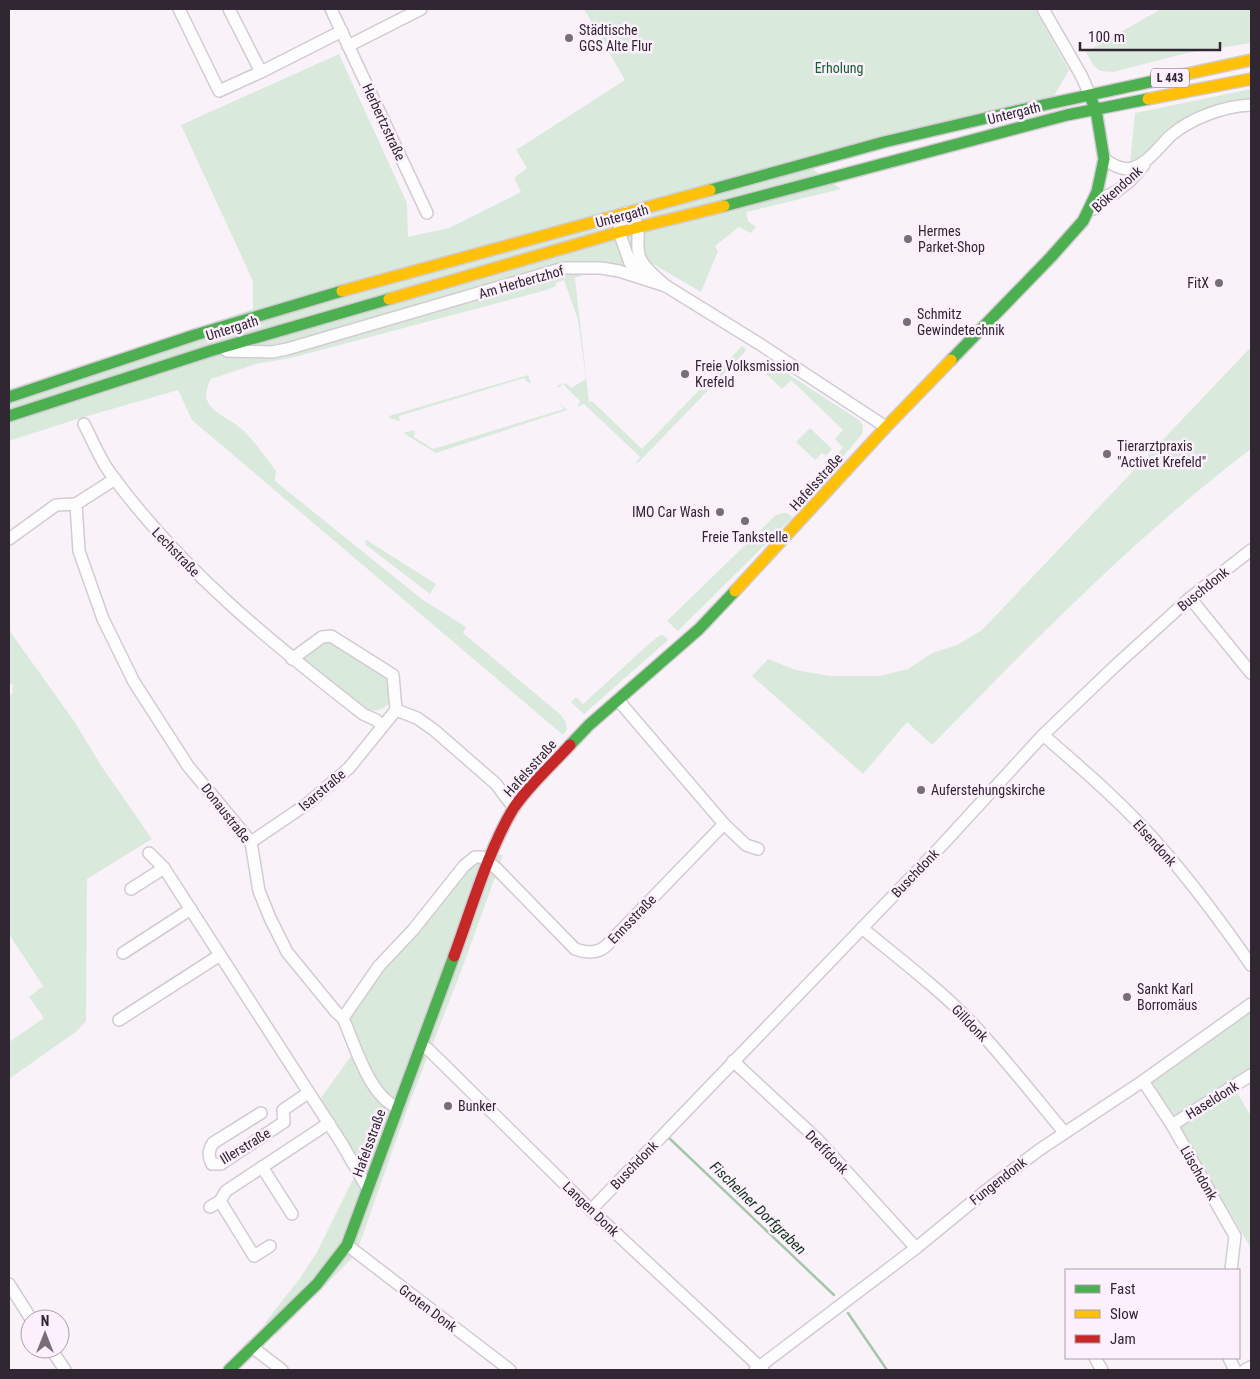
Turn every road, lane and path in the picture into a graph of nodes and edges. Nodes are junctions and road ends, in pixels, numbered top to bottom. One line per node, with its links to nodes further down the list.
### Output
1 (179, 9): 9 (street)
2 (229, 9): 9 (street)
3 (331, 9): 6 (street, Herbertzstraße)
4 (422, 9): 7 (street)
5 (1043, 9): 11 (street)
6 (342, 31): 7 (street, Herbertzstraße); 9 (street)
7 (348, 46): 17 (street, Herbertzstraße)
8 (1251, 60): 11 (main road, Untergath / L 443)
9 (261, 72)
10 (1251, 79): 13 (main road, Untergath / L 443)
11 (1090, 95): 13 (main road, Hafelsstraße); 16 (main road, Untergath)
12 (1251, 105): 14 (street, Bökendonk)
13 (1096, 110): 15 (main road, Hafelsstraße); 19 (main road, Untergath)
14 (1149, 157): 15 (street, Bökendonk); 18 (street, Bökendonk)
15 (1104, 159): 18 (main road, Hafelsstraße)
16 (627, 212): 19 (street); 20 (street); 23 (main road, Untergath)
17 (427, 213)
18 (1083, 220): 26 (main road, Hafelsstraße)
19 (637, 227): 20 (main road, Untergath); 21 (street)
20 (619, 232): 21 (street); 22 (main road, Untergath)
21 (666, 286): 22 (street, Am Herbertzhof); 26 (street, Am Herbertzhof)
22 (210, 350): 24 (main road, Untergath)
23 (9, 395)
24 (9, 416)
25 (84, 424): 27 (street, Lechstraße)
26 (886, 427): 34 (main road, Hafelsstraße)
27 (115, 479): 28 (street); 32 (street, Lechstraße)
28 (76, 504): 29 (street); 40 (street, Donaustraße)
29 (9, 539)
30 (1251, 550): 31 (street, Buschdonk)
31 (1190, 598): 33 (street); 37 (street, Buschdonk)
32 (292, 659): 35 (street); 36 (street, Lechstraße)
33 (1251, 674)
34 (618, 700): 38 (main road, Hafelsstraße); 39 (street)
35 (396, 710): 36 (street); 38 (street)
36 (384, 726): 40 (street, Isarstraße)
37 (1044, 735): 47 (street, Buschdonk); 50 (street, Elsendonk)
38 (514, 808): 43 (main road, Hafelsstraße)
39 (724, 824): 41 (street); 43 (street, Ennsstraße)
40 (251, 842): 52 (street, Donaustraße)
41 (758, 849)
42 (149, 854): 44 (street)
43 (489, 862): 52 (street); 54 (main road, Hafelsstraße)
44 (164, 868): 45 (street); 46 (street)
45 (131, 889)
46 (190, 909): 48 (street); 49 (street)
47 (862, 928): 55 (street, Buschdonk); 63 (street, Gilldonk)
48 (123, 953)
49 (220, 955): 53 (street); 58 (street)
50 (1251, 965)
51 (1251, 1004): 57 (street, Fungendonk)
52 (343, 1018): 59 (street, Donaustraße)
53 (119, 1020)
54 (421, 1046): 59 (main road, Hafelsstraße); 66 (street, Langen Donk)
55 (732, 1061): 66 (street, Buschdonk); 70 (street, Dreffdonk)
56 (1251, 1075): 62 (street, Haseldonk)
57 (1143, 1081): 62 (street, Lüschdonk); 63 (street, Fungendonk)
58 (308, 1093): 60 (street, Illerstraße); 61 (street)
59 (398, 1108): 65 (main road, Hafelsstraße)
60 (262, 1113)
61 (329, 1123): 64 (street, Illerstraße); 65 (street)
62 (1172, 1125): 71 (street, Lüschdonk)
63 (1064, 1132): 70 (street, Fungendonk)
64 (262, 1167): 67 (street, Illerstraße); 69 (street, Illerstraße)
65 (368, 1187): 68 (main road, Hafelsstraße)
66 (591, 1210): 78 (street, Langen Donk)
67 (292, 1214)
68 (347, 1245): 74 (main road, Hafelsstraße); 82 (street, Groten Donk)
69 (270, 1246)
70 (916, 1248): 78 (street, Fungendonk)
71 (1231, 1269)
72 (9, 1284): 73 (street)
73 (25, 1309)
74 (252, 1347): 80 (main road, Hafelsstraße); 81 (street)
75 (58, 1359): 79 (street)
76 (1096, 1359): 83 (street)
77 (1251, 1367): 84 (street)
78 (759, 1369)
79 (65, 1370)
80 (229, 1370)
81 (282, 1370)
82 (510, 1370)
83 (1102, 1370)
84 (1246, 1370)

